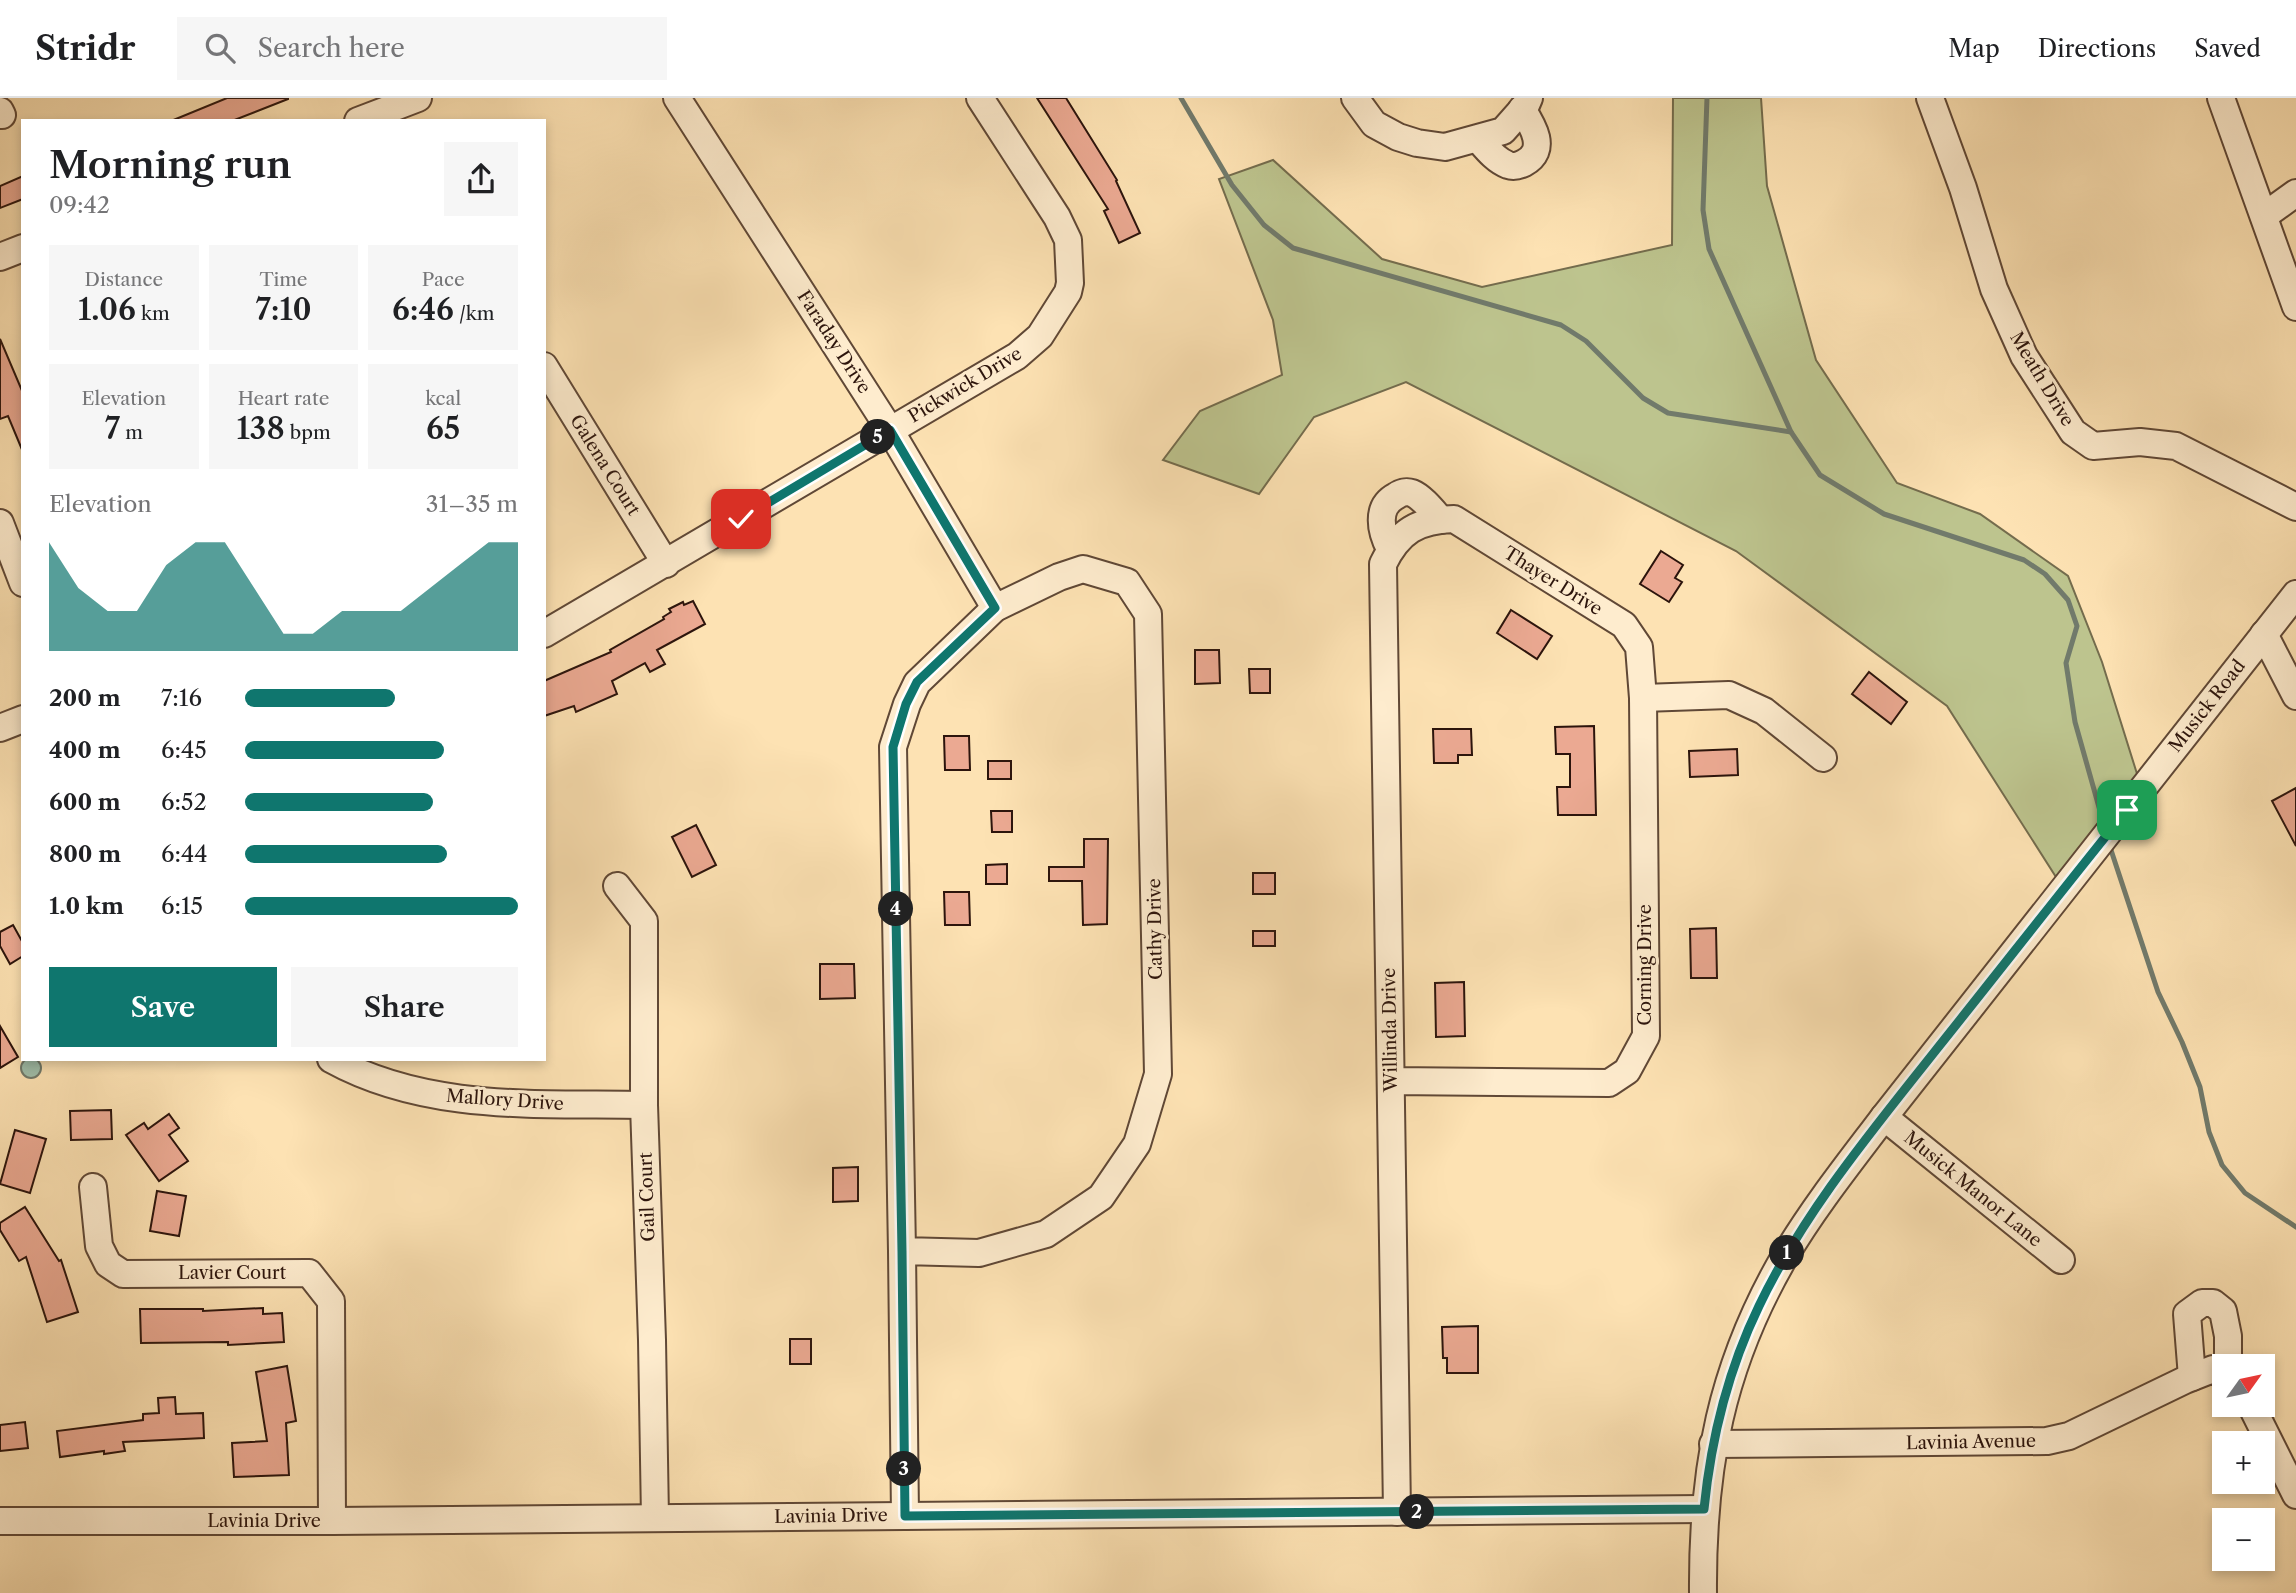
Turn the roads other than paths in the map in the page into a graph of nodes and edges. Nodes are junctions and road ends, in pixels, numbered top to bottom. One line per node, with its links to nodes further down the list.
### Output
1 (418, 98): 8 (street)
2 (677, 98): 16 (street, Faraday Drive)
3 (980, 98): 16 (street, Pickwick Drive)
4 (1355, 98): 9 (street)
5 (1930, 98): 17 (street, Meath Drive)
6 (2221, 98): 11 (street)
7 (1526, 104): 9 (street); 9 (street)
8 (363, 119)
9 (1478, 139)
10 (2296, 193): 11 (street)
11 (2264, 216): 14 (street)
12 (21, 249): 13 (street)
13 (0, 257)
14 (2296, 307)
15 (546, 369): 21 (street, Galena Court)
16 (890, 430): 21 (street, Pickwick Drive); 24 (street, Faraday Drive)
17 (2296, 507)
18 (1440, 520): 20 (street); 20 (street, Willinda Drive); 28 (street, Thayer Drive)
19 (0, 523): 22 (street)
20 (1390, 550): 34 (street, Willinda Drive)
21 (666, 564): 25 (street, Pickwick Drive)
22 (21, 578)
23 (2296, 594): 26 (street, Musick Road)
24 (995, 608): 38 (street); 38 (street, Cathy Drive)
25 (546, 634)
26 (2264, 634): 27 (street); 36 (street, Musick Road)
27 (2296, 696)
28 (1643, 698): 31 (street); 34 (street, Corning Drive)
29 (21, 720): 30 (street)
30 (0, 728)
31 (1823, 758)
32 (617, 887): 35 (street, Gail Court)
33 (335, 1061): 35 (street, Mallory Drive)
34 (1391, 1081): 45 (street, Willinda Drive)
35 (644, 1105): 47 (street, Gail Court)
36 (1884, 1117): 39 (street, Musick Manor Lane); 42 (street, Musick Road)
37 (93, 1187): 49 (street, Lavier Court)
38 (902, 1251): 46 (street)
39 (2061, 1260)
40 (2212, 1373): 42 (street, Lavinia Avenue)
41 (2258, 1418): 43 (street)
42 (1713, 1444): 44 (street, Musick Road)
43 (2296, 1495)
44 (1704, 1509): 45 (street, Lavinia Drive); 50 (street, Musick Road)
45 (1397, 1512): 46 (street, Lavinia Drive)
46 (905, 1516): 47 (street, Lavinia Drive)
47 (655, 1518): 49 (street, Lavinia Drive)
48 (0, 1521): 49 (street, Lavinia Drive)
49 (331, 1521)
50 (1703, 1593)

